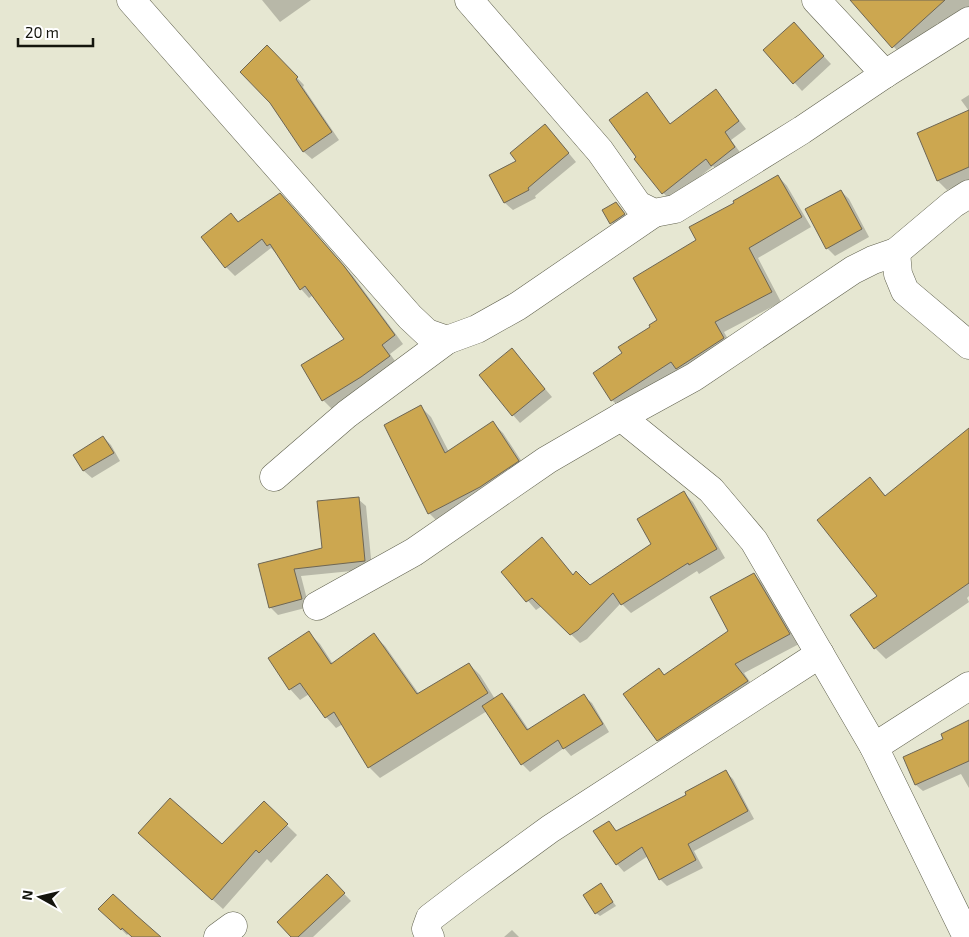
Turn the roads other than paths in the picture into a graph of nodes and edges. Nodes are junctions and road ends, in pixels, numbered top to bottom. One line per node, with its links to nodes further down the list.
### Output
1 (131, 0): 9 (street)
2 (468, 0): 7 (street)
3 (816, 0): 5 (street)
4 (969, 21): 5 (street)
5 (885, 74): 7 (street)
6 (969, 194): 8 (street)
7 (654, 213): 9 (street)
8 (896, 252): 10 (street); 11 (street)
9 (447, 340): 12 (street)
10 (969, 345)
11 (620, 417): 13 (street); 14 (street)
12 (274, 477)
13 (317, 606)
14 (820, 654): 16 (street); 17 (street)
15 (969, 686): 16 (street)
16 (874, 747): 18 (street)
17 (430, 937)
18 (967, 937)

